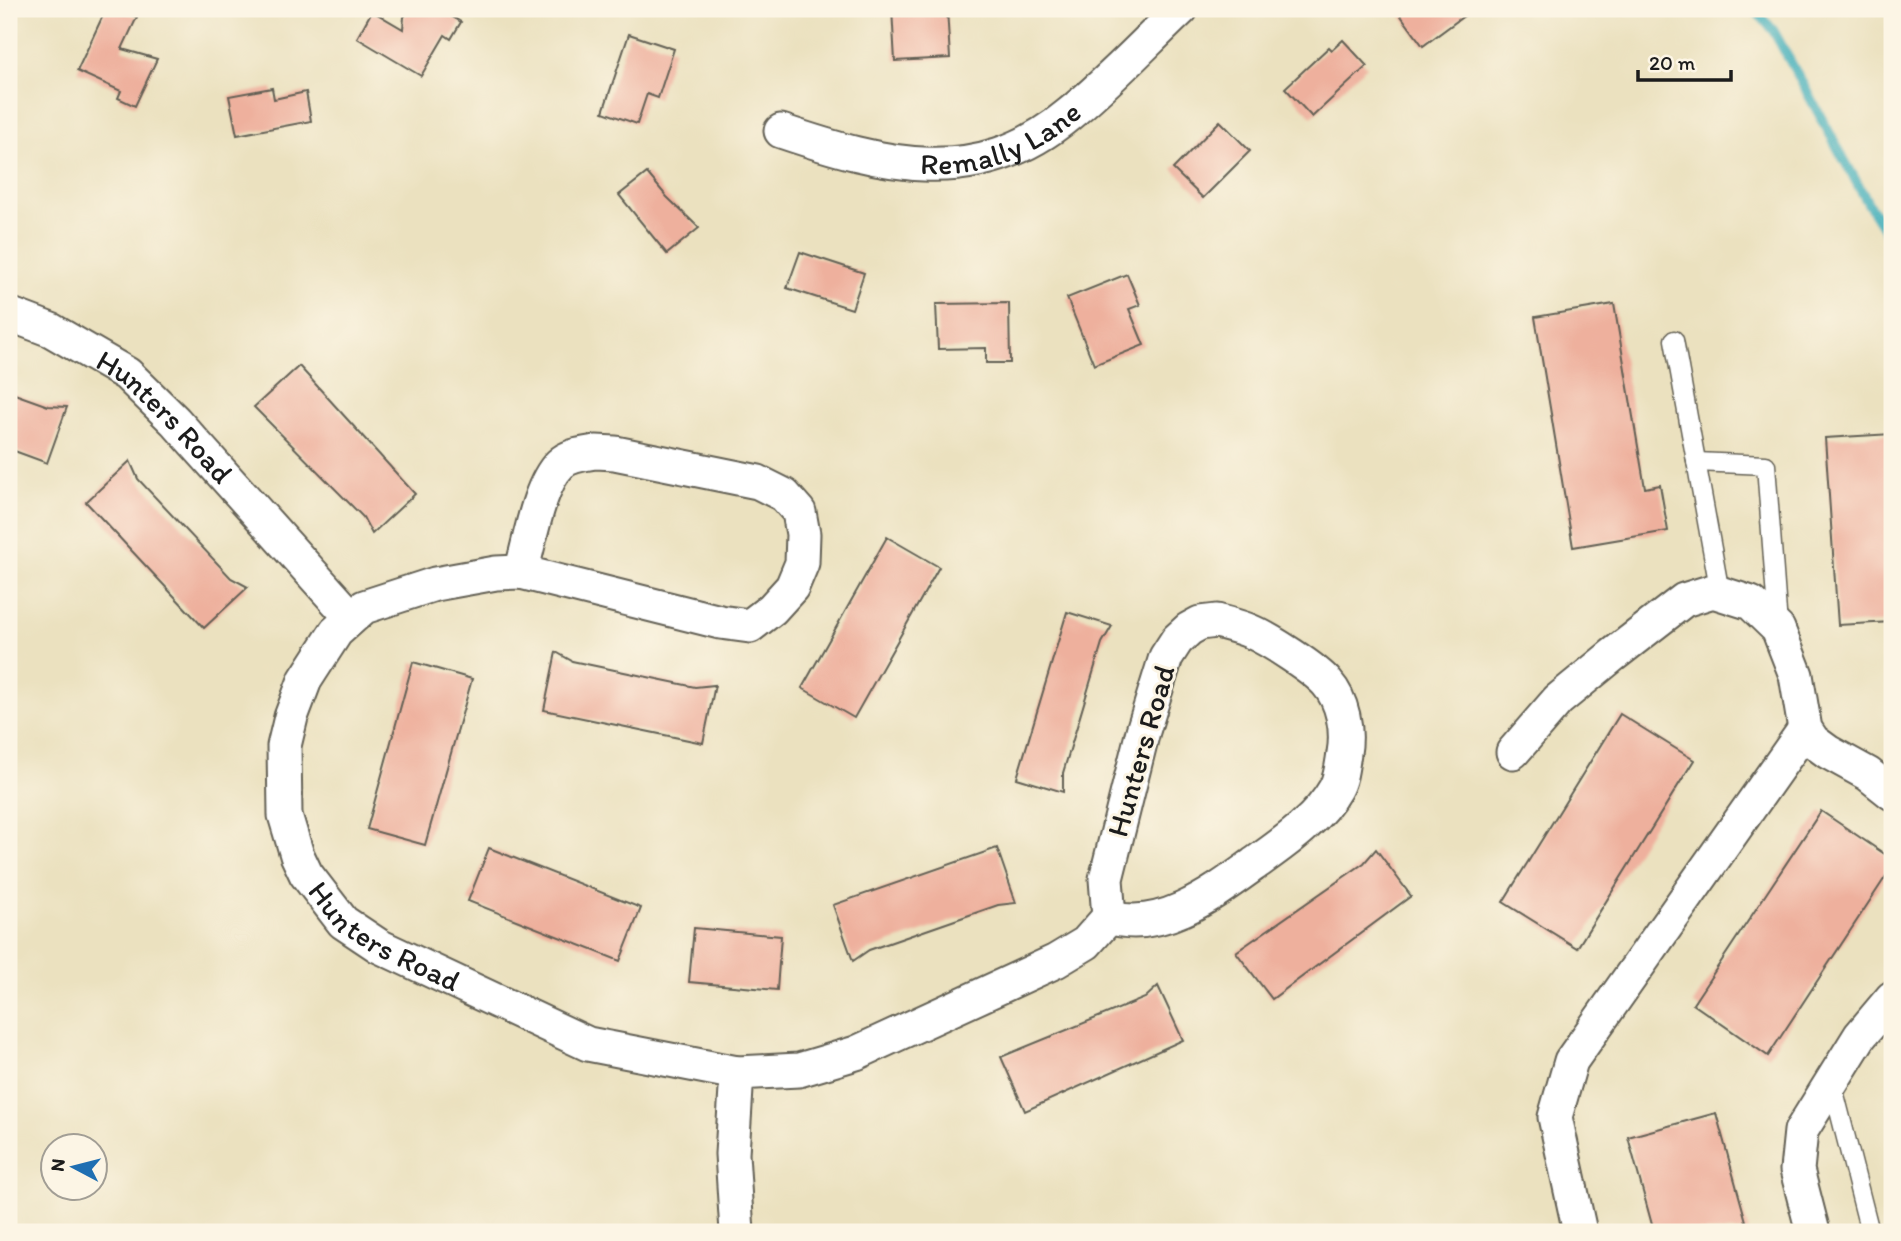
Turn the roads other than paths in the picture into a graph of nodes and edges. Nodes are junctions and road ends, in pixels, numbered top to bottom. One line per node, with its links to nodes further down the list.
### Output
1 (1181, 9): 2 (street, Remally Lane)
2 (780, 131)
3 (9, 314): 8 (street, Hunters Road)
4 (1674, 341): 5 (lane)
5 (1696, 462): 7 (lane); 9 (lane)
6 (521, 572): 6 (street, Hunters Road); 8 (street, Hunters Road)
7 (1720, 593): 9 (street); 11 (street)
8 (351, 617): 15 (street, Hunters Road)
9 (1779, 629): 10 (street)
10 (1805, 729): 12 (street); 18 (street)
11 (1513, 752)
12 (1890, 786)
13 (1109, 917): 13 (street, Hunters Road); 15 (street, Hunters Road)
14 (1892, 998): 16 (street)
15 (737, 1073): 17 (street)
16 (1832, 1081): 19 (street); 20 (lane)
17 (737, 1232)
18 (1580, 1232)
19 (1812, 1232)
20 (1870, 1232)

